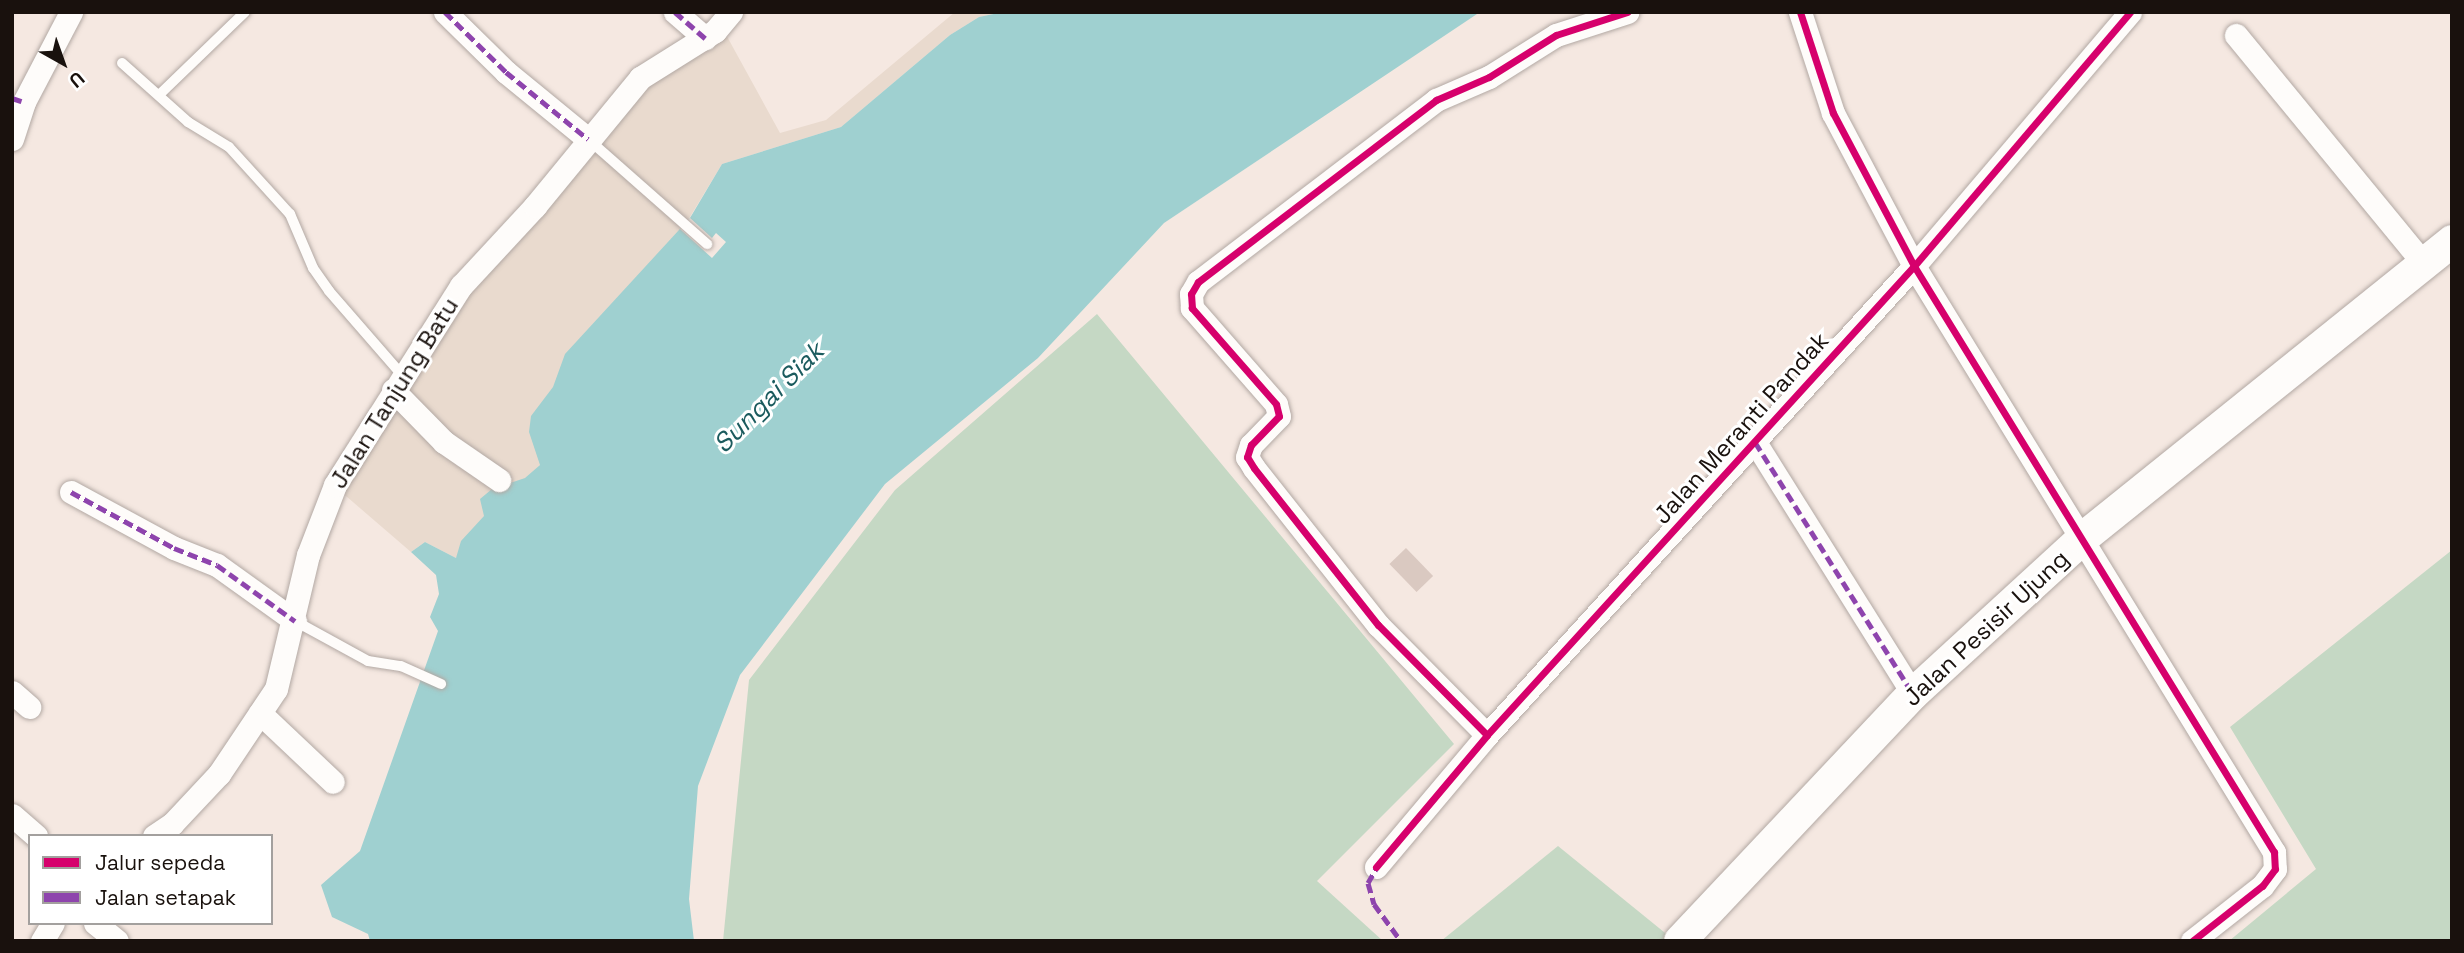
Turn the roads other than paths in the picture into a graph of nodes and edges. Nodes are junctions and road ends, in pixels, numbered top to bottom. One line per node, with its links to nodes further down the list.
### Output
1 (71, 12): 13 (street)
2 (245, 12): 12 (lane)
3 (445, 12): 15 (street)
4 (675, 12): 10 (street)
5 (731, 12): 10 (street, Jalan Tanjung Batu)
6 (1627, 12): 29 (street)
7 (1800, 12): 19 (street)
8 (2130, 12): 19 (street, Jalan Meranti Pandak)
9 (2236, 35): 18 (street)
10 (705, 38): 15 (street, Jalan Tanjung Batu)
11 (122, 63): 12 (lane)
12 (160, 94): 20 (lane)
13 (18, 100): 14 (street)
14 (12, 139)
15 (588, 139): 17 (lane); 20 (street, Jalan Tanjung Batu)
16 (2452, 241): 18 (street, Jalan Pesisir Ujung)
17 (707, 244)
18 (2423, 263): 24 (street, Jalan Pesisir Ujung)
19 (1914, 266): 21 (street, Jalan Meranti Pandak); 24 (street)
20 (398, 383): 22 (street); 25 (street, Jalan Tanjung Batu)
21 (1755, 442): 27 (street); 29 (street, Jalan Meranti Pandak)
22 (499, 480)
23 (71, 492): 25 (street)
24 (2083, 538): 27 (street, Jalan Pesisir Ujung); 40 (street)
25 (295, 621): 26 (lane); 28 (street, Jalan Tanjung Batu)
26 (441, 684)
27 (1913, 694): 39 (street, Jalan Pesisir Ujung)
28 (260, 713): 30 (street); 33 (street, Jalan Tanjung Batu)
29 (1487, 735): 34 (street, Jalan Meranti Pandak)
30 (333, 782)
31 (12, 815): 32 (street)
32 (34, 834)
33 (157, 834)
34 (1376, 867)
35 (52, 925): 37 (street)
36 (97, 925): 38 (street)
37 (42, 941)
38 (117, 941)
39 (1680, 941)
40 (2192, 941)

